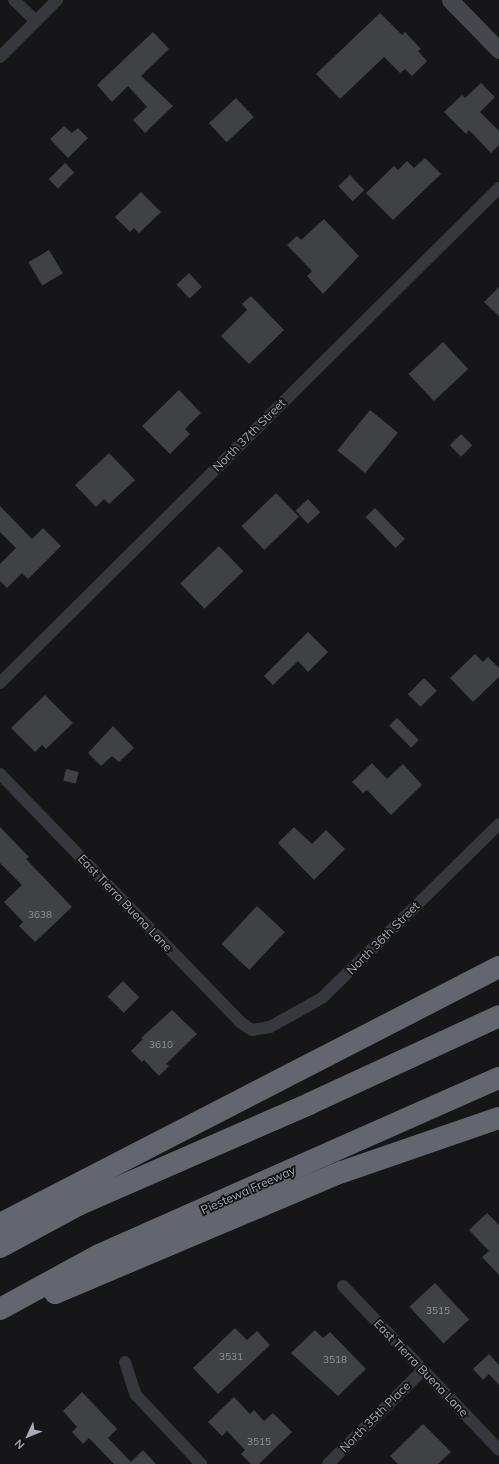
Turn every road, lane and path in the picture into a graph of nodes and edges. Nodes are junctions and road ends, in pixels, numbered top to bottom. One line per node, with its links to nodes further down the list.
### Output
1 (14, 0): 4 (street)
2 (57, 0): 4 (street)
3 (450, 0): 5 (main road)
4 (36, 21): 6 (street)
5 (499, 50)
6 (0, 57)
7 (499, 188): 8 (street, North 37th Street)
8 (0, 683)
9 (0, 774): 13 (street, East Tierra Buena Lane)
10 (499, 824): 13 (street, North 36th Street)
11 (499, 967): 16 (highway)
12 (499, 1016): 17 (highway)
13 (252, 1030)
14 (499, 1078): 19 (highway, Piestewa Freeway)
15 (499, 1118): 20 (highway)
16 (0, 1224)
17 (0, 1246)
18 (343, 1286): 22 (street, East Tierra Buena Lane)
19 (0, 1309)
20 (0, 1316)
21 (125, 1362): 24 (street)
22 (423, 1370): 23 (street, East Tierra Buena Lane); 25 (street, North 35th Place)
23 (499, 1450)
24 (201, 1464)
25 (328, 1464)

